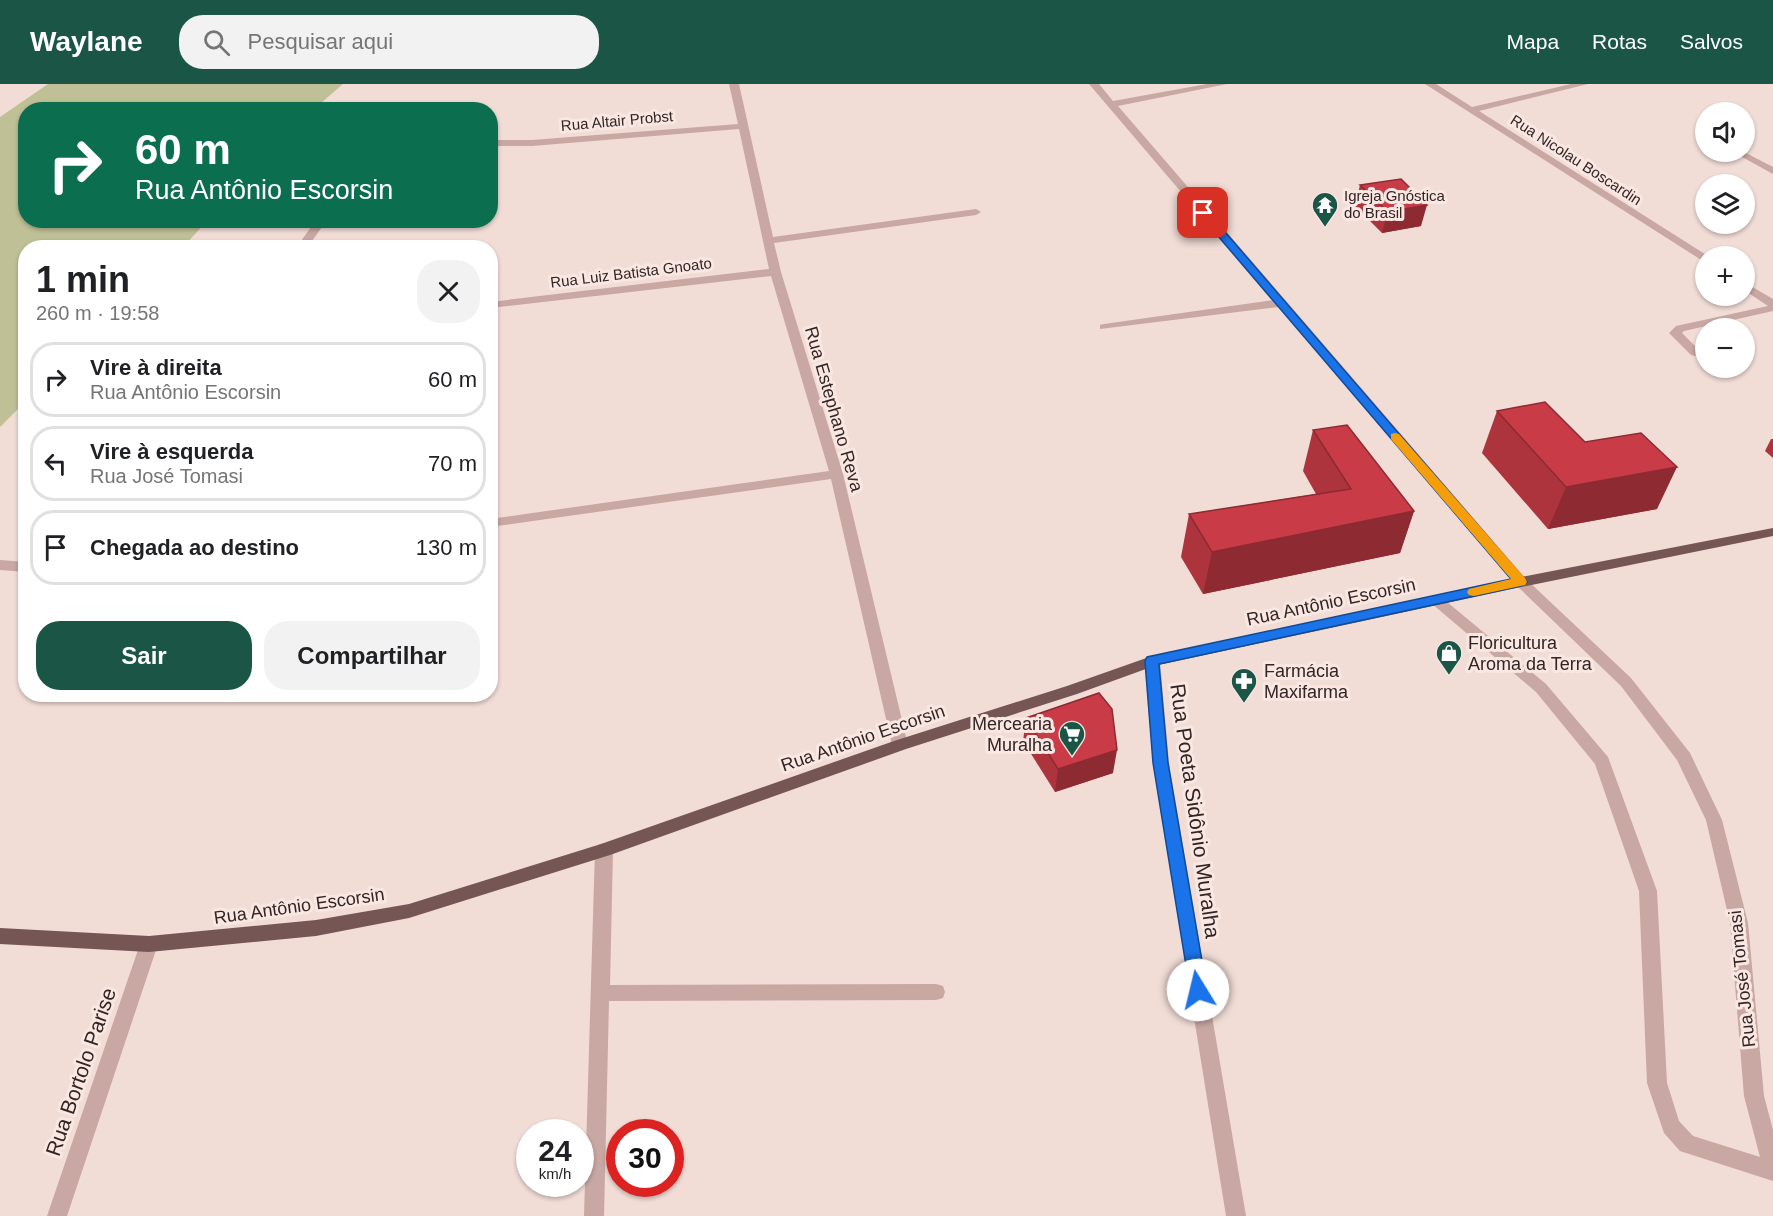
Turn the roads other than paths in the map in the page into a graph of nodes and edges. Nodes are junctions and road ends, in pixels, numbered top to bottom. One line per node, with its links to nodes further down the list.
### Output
1 (734, 84): 8 (street, Rua Estephano Reva)
2 (1094, 84): 6 (street, Rua José Tomasi)
3 (1222, 84): 6 (street)
4 (1430, 84): 7 (street, Rua Nicolau Boscardin)
5 (1583, 84): 7 (street)
6 (1112, 104): 17 (street, Rua José Tomasi)
7 (1471, 110): 14 (street, Rua Nicolau Boscardin)
8 (745, 126): 9 (street, Rua Altair Probst); 13 (street, Rua Estephano Reva)
9 (498, 143)
10 (1755, 161): 11 (street)
11 (1773, 171)
12 (976, 212): 13 (street)
13 (768, 241): 15 (street, Rua Estephano Reva)
14 (1695, 253)
15 (775, 272): 18 (street, Rua Luiz Batista Gnoato); 24 (street, Rua Estephano Reva)
16 (1755, 293): 19 (street)
17 (1280, 303): 22 (street); 29 (street, Rua José Tomasi)
18 (498, 304)
19 (1773, 306): 20 (street)
20 (1722, 318)
21 (1695, 324): 23 (street)
22 (1104, 327)
23 (1695, 352)
24 (836, 474): 25 (street); 32 (street, Rua Estephano Reva)
25 (498, 522)
26 (1773, 532): 29 (main road, Rua Antônio Escorsin)
27 (0, 565): 28 (street)
28 (18, 566)
29 (1521, 582): 30 (main road, Rua Antônio Escorsin); 38 (street, Rua José Tomasi)
30 (1436, 600): 31 (main road, Rua Antônio Escorsin); 38 (street)
31 (1152, 661): 32 (main road, Rua Antônio Escorsin); 41 (street, Rua Poeta Sidônio Muralha)
32 (900, 745): 33 (main road, Rua Antônio Escorsin)
33 (604, 850): 35 (main road, Rua Antônio Escorsin); 37 (street)
34 (0, 936): 35 (main road, Rua Antônio Escorsin)
35 (149, 944): 39 (street, Rua Bortolo Parise)
36 (936, 992): 37 (street)
37 (601, 993): 40 (street)
38 (1773, 1169)
39 (57, 1216)
40 (594, 1216)
41 (1236, 1216)

